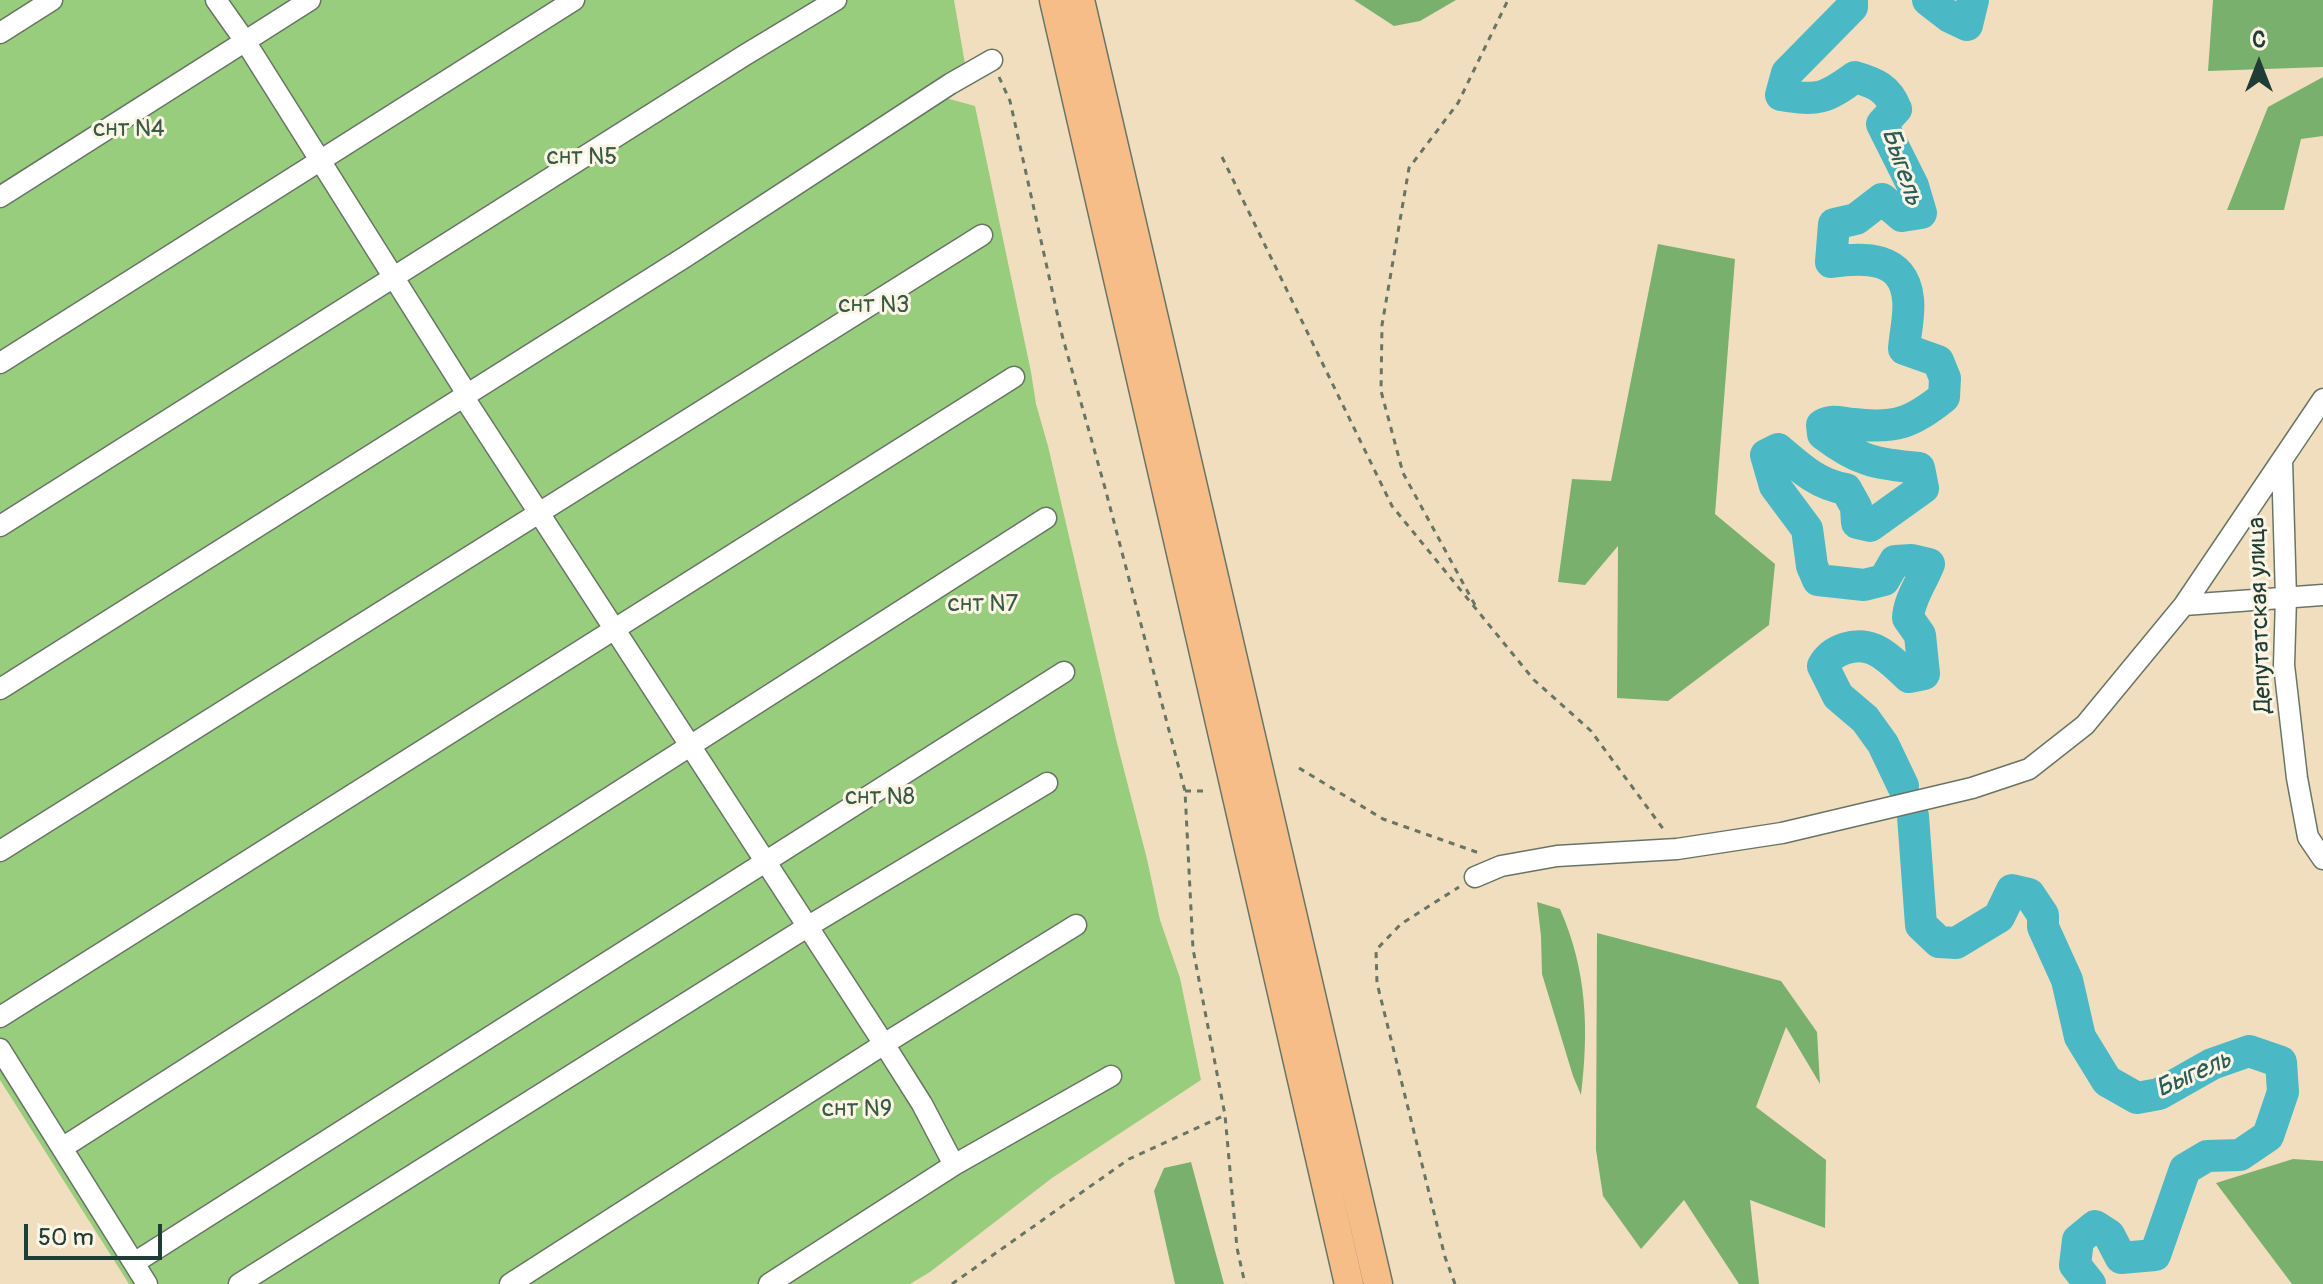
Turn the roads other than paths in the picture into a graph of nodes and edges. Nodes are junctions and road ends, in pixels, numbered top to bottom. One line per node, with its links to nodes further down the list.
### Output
1 (52, 0): 8 (street)
2 (216, 0): 9 (street)
3 (310, 0): 9 (street)
4 (574, 0): 12 (street)
5 (836, 0): 15 (street)
6 (1054, 0): 50 (highway)
7 (1080, 0): 51 (highway)
8 (0, 33)
9 (245, 41): 12 (street); 13 (street)
10 (992, 60): 18 (street)
11 (960, 61): 18 (street)
12 (321, 162): 15 (street); 16 (street)
13 (0, 197)
14 (982, 235): 21 (street)
15 (394, 277): 18 (street); 23 (street)
16 (0, 363)
17 (1014, 377): 27 (street)
18 (462, 391): 21 (street); 29 (street); 30 (street)
19 (2323, 399): 20 (street)
20 (2282, 460): 25 (street, Депутатская улица); 26 (street)
21 (539, 513): 27 (street); 33 (street)
22 (1046, 518): 31 (street)
23 (0, 526)
24 (2323, 595): 25 (street)
25 (2286, 598): 26 (street); 34 (street, Депутатская улица)
26 (2184, 605): 36 (street)
27 (615, 629): 31 (street); 39 (street)
28 (1064, 672): 35 (street)
29 (0, 677)
30 (0, 689)
31 (690, 745): 35 (street); 43 (street)
32 (1047, 783): 38 (street)
33 (0, 851)
34 (2323, 859)
35 (765, 862): 38 (street); 45 (street)
36 (1475, 877)
37 (1076, 925): 40 (street)
38 (807, 927): 40 (street); 47 (street)
39 (0, 1017)
40 (884, 1044): 44 (street); 48 (street)
41 (0, 1049): 43 (street)
42 (1111, 1076): 44 (street)
43 (62, 1148): 45 (street)
44 (954, 1165): 49 (street)
45 (134, 1263): 46 (street)
46 (147, 1284)
47 (239, 1284)
48 (510, 1284)
49 (769, 1284)
50 (1349, 1284)
51 (1378, 1284)

